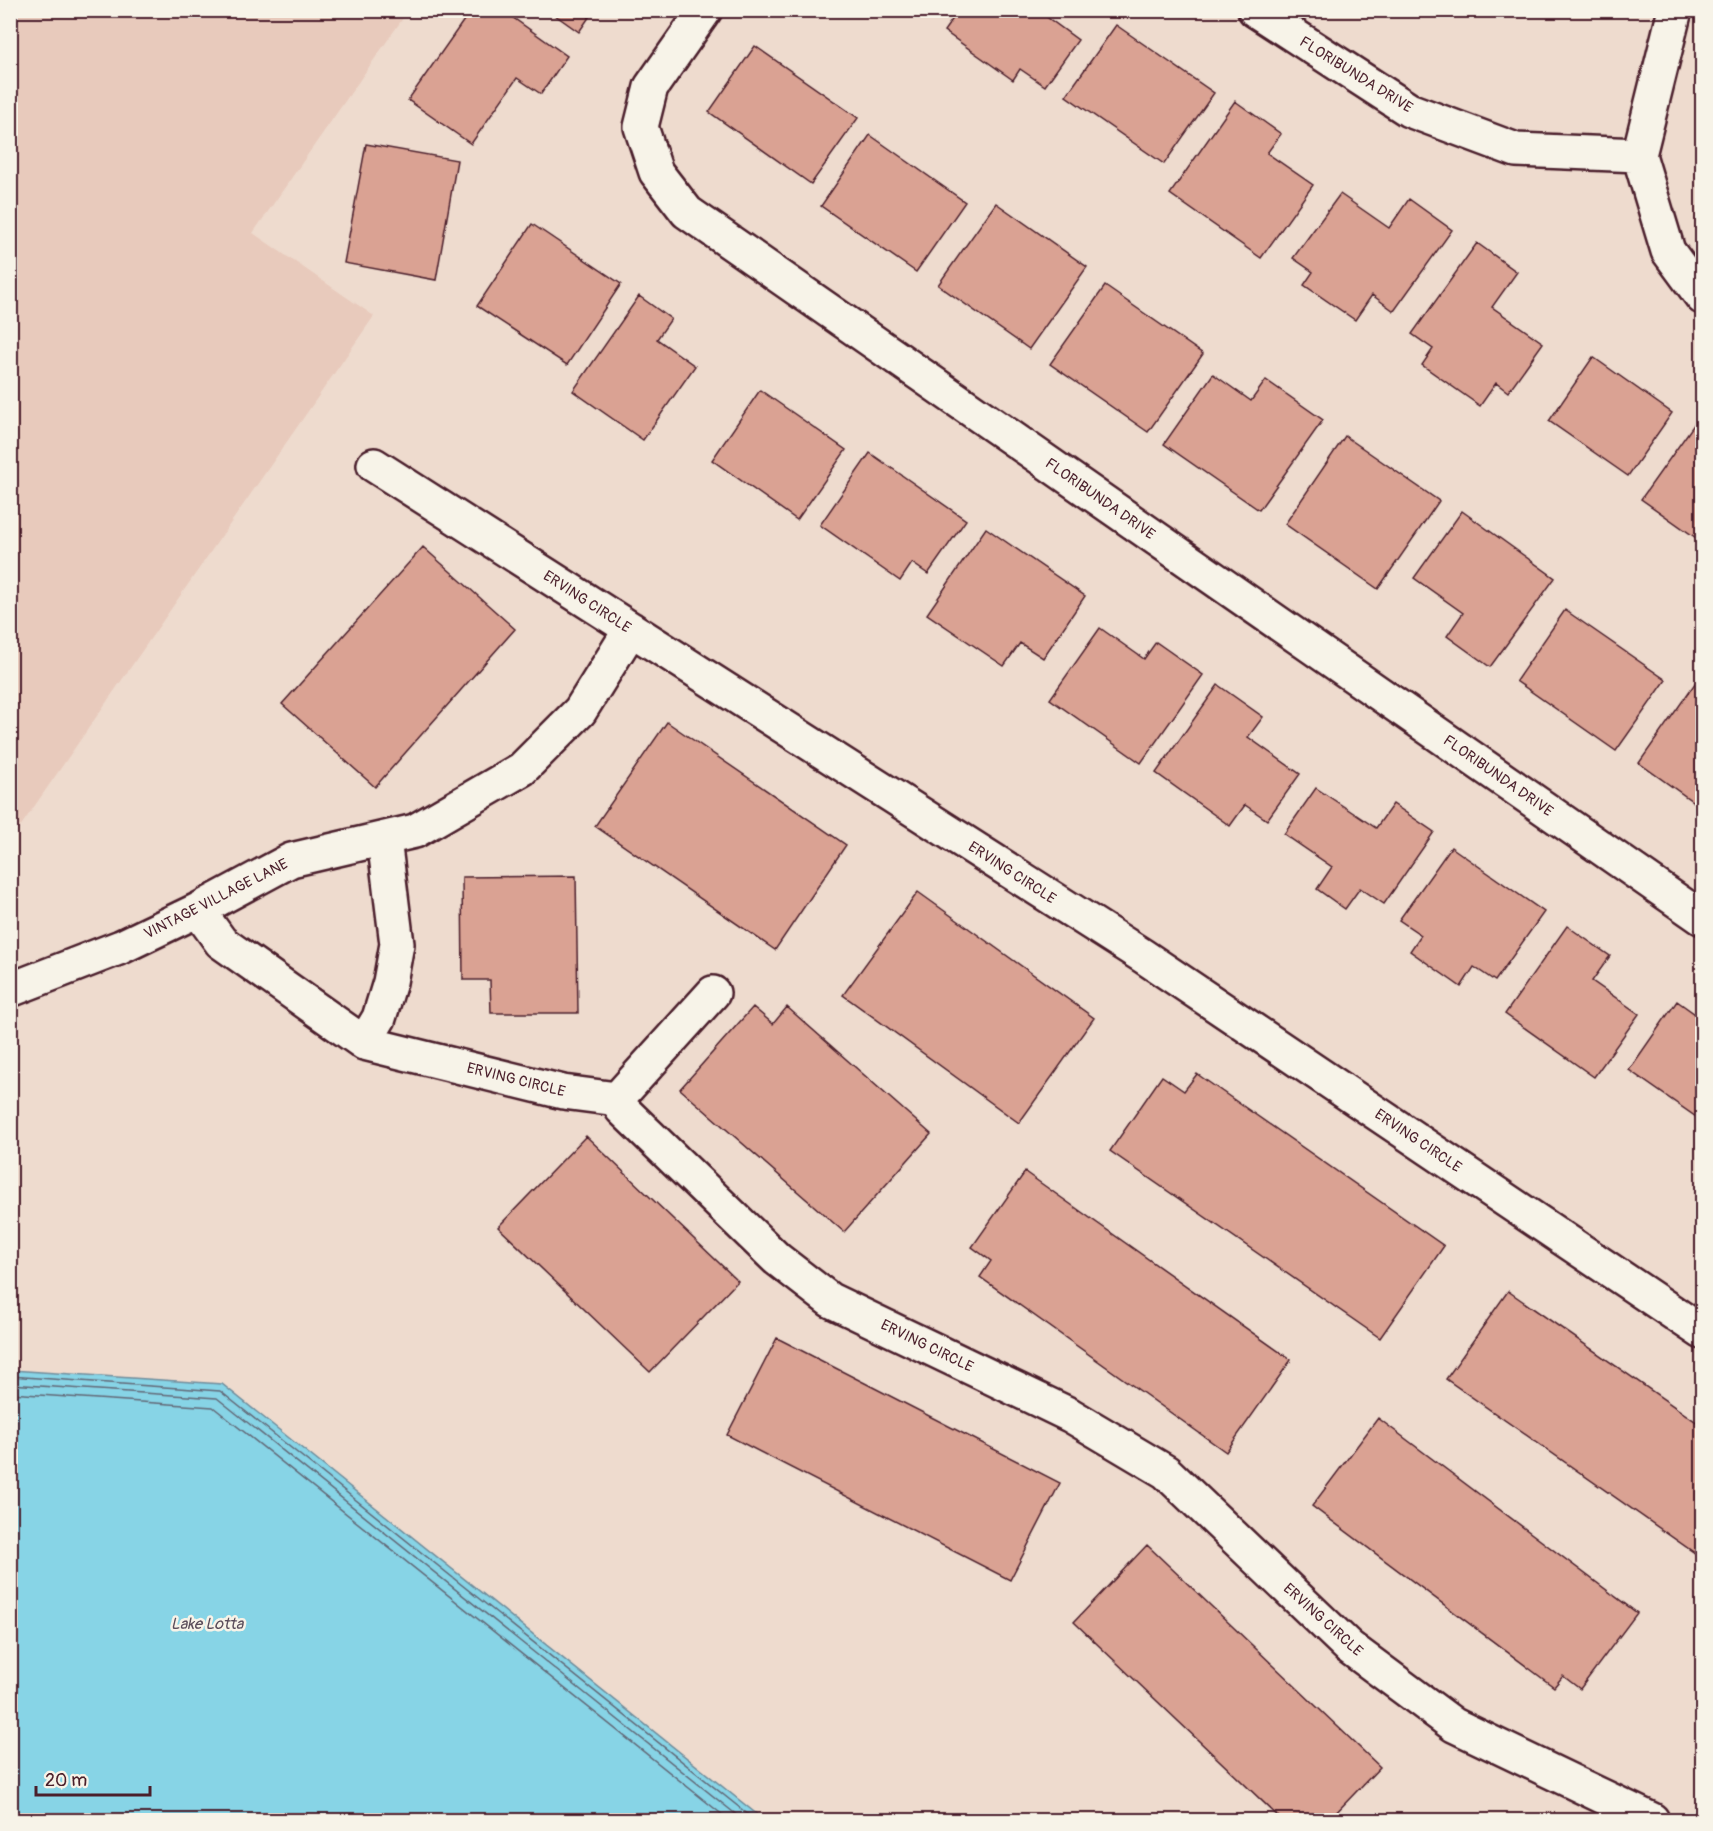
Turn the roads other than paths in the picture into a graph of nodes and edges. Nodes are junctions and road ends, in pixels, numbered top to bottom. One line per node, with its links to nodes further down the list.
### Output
1 (705, 10): 10 (street, FLORIBUNDA DRIVE)
2 (1255, 10): 4 (street, FLORIBUNDA DRIVE)
3 (1675, 10): 4 (street)
4 (1639, 155): 5 (street)
5 (1702, 297)
6 (374, 465): 7 (street, ERVING CIRCLE)
7 (631, 629): 8 (street, VINTAGE VILLAGE LANE); 15 (street, ERVING CIRCLE)
8 (384, 839): 9 (street, VINTAGE VILLAGE LANE); 13 (street)
9 (198, 910): 11 (street, VINTAGE VILLAGE LANE); 13 (street, ERVING CIRCLE)
10 (1702, 918)
11 (10, 990)
12 (713, 993): 14 (street)
13 (364, 1042): 14 (street, ERVING CIRCLE)
14 (617, 1100): 16 (street, ERVING CIRCLE)
15 (1702, 1332)
16 (1652, 1821)

